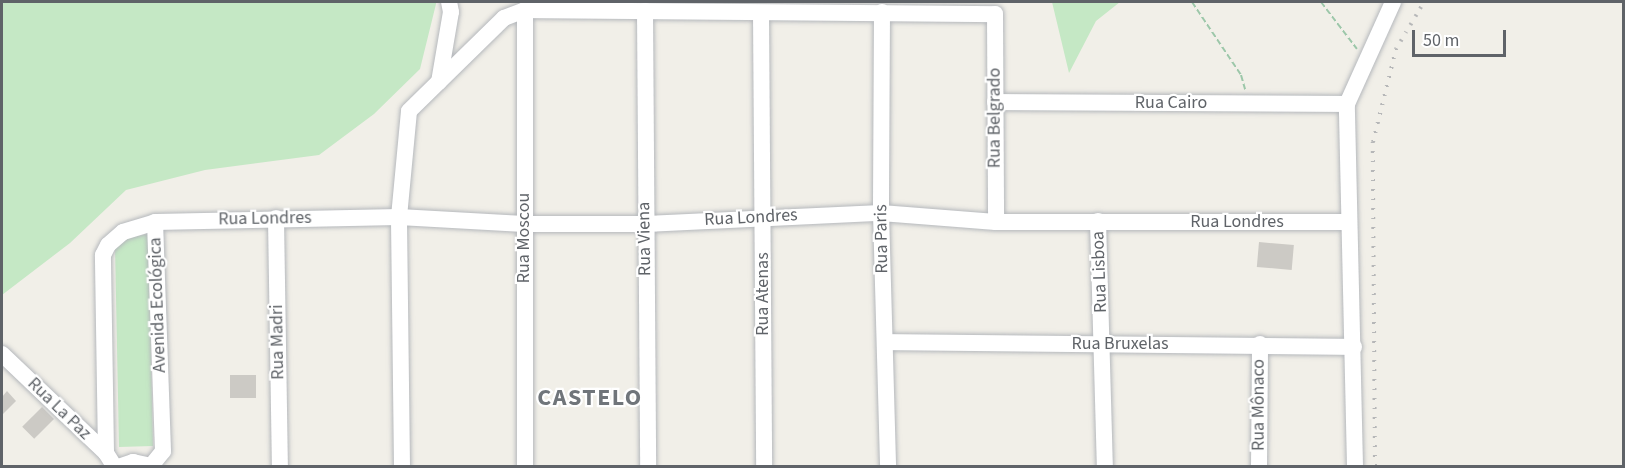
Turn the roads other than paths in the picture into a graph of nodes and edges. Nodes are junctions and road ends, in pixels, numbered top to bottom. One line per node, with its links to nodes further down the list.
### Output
1 (450, 2): 7 (street)
2 (1393, 2): 9 (street)
3 (525, 10): 4 (street); 7 (street); 18 (street, Rua Moscou)
4 (645, 11): 6 (street); 19 (street, Rua Viena)
5 (882, 12): 6 (street); 8 (street, Rua Belgrado); 10 (street, Rua Paris)
6 (761, 13): 11 (street, Rua Atenas)
7 (439, 82): 12 (street)
8 (995, 102): 9 (street, Rua Cairo); 16 (street, Rua Belgrado)
9 (1347, 104): 17 (street)
10 (881, 213): 11 (street, Rua Londres); 16 (street, Rua Londres); 20 (street, Rua Paris)
11 (763, 216): 19 (street, Rua Londres); 32 (street, Rua Atenas)
12 (399, 217): 13 (street, Rua Londres); 18 (street, Rua Londres); 29 (street)
13 (276, 218): 15 (street, Rua Londres); 28 (street, Rua Madri)
14 (1098, 221): 16 (street, Rua Londres); 17 (street, Rua Londres); 22 (street, Rua Lisboa)
15 (155, 222): 25 (street, Avenida Ecológica); 27 (street, Avenida Ecológica)
16 (996, 222)
17 (1347, 222): 23 (street)
18 (524, 224): 19 (street, Rua Londres); 30 (street, Rua Moscou)
19 (645, 224): 31 (street, Rua Viena)
20 (885, 342): 22 (street, Rua Bruxelas); 33 (street, Rua Paris)
21 (1260, 344): 22 (street, Rua Bruxelas); 23 (street, Rua Bruxelas); 35 (street, Rua Mônaco)
22 (1102, 345): 34 (street, Rua Lisboa)
23 (1354, 347): 36 (street)
24 (2, 354): 25 (street, Rua La Paz)
25 (110, 460)
26 (121, 466): 27 (street)
27 (152, 466)
28 (280, 466)
29 (402, 466)
30 (525, 466)
31 (648, 466)
32 (765, 466)
33 (888, 466)
34 (1105, 466)
35 (1259, 466)
36 (1355, 466)

